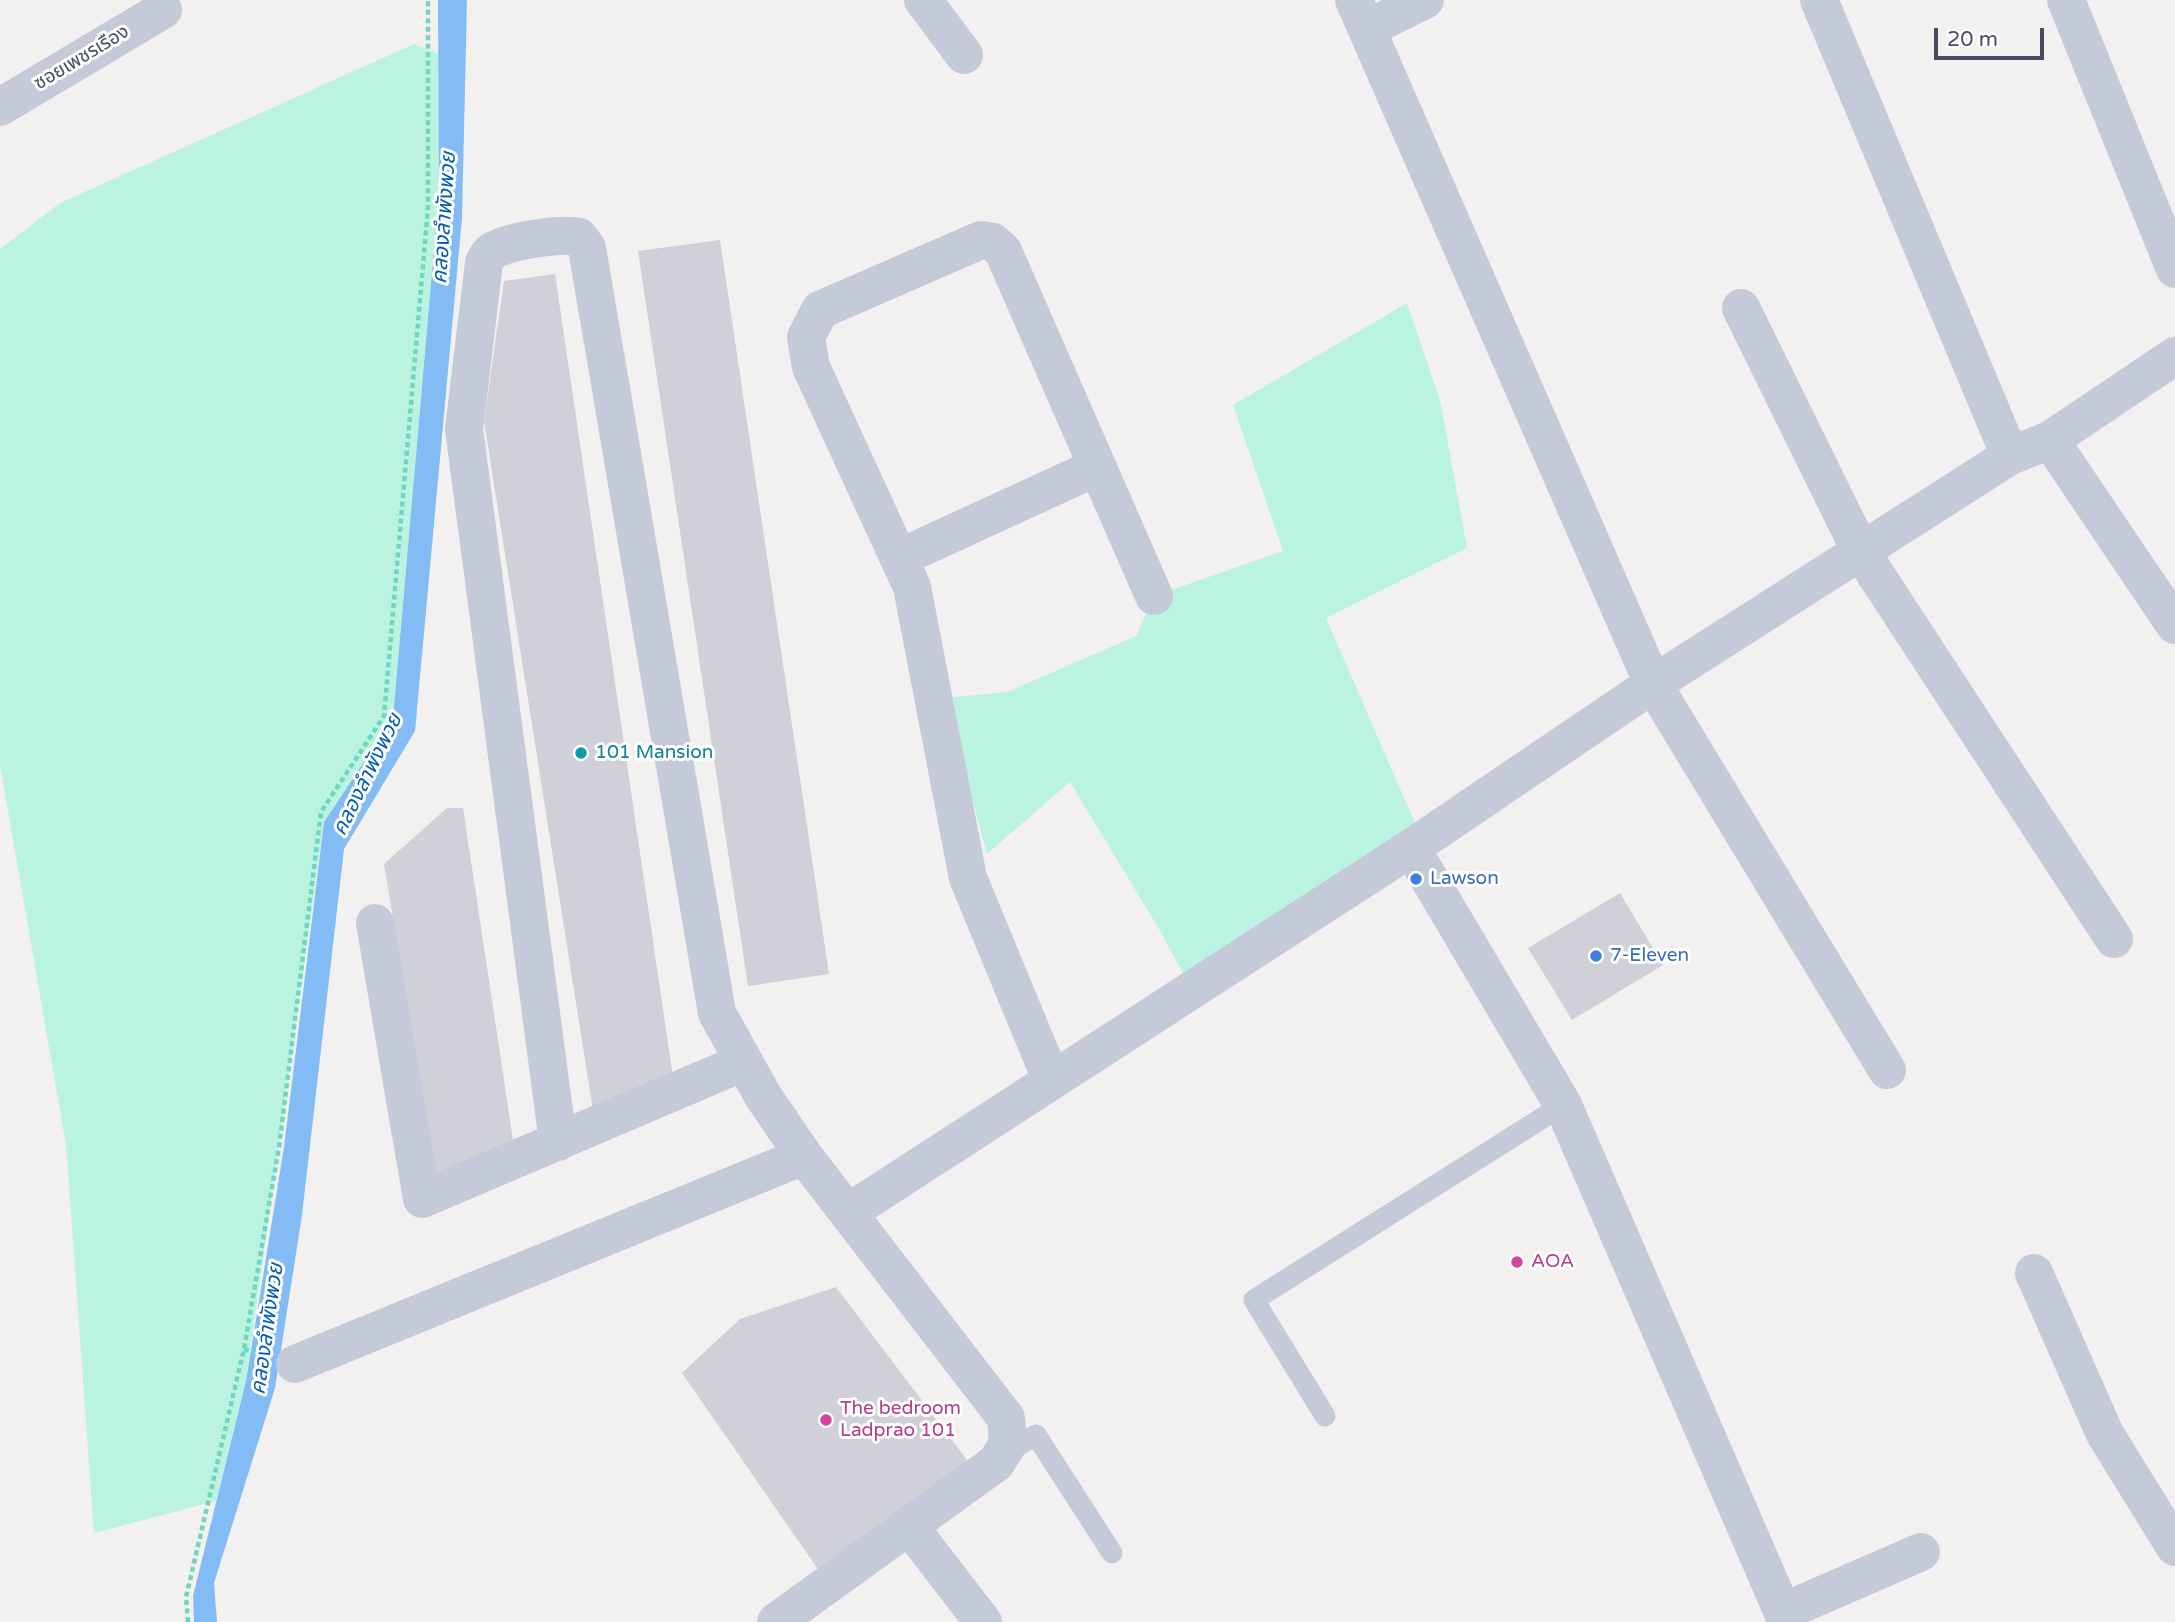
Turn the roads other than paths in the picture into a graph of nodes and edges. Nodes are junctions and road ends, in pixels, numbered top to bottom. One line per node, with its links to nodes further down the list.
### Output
1 (923, 0): 7 (street)
2 (1425, 0): 6 (street)
3 (1819, 0): 13 (street)
4 (2066, 0): 9 (street)
5 (163, 10): 8 (street, ซอยเพชรเรือง)
6 (1361, 14): 19 (street)
7 (964, 55)
8 (0, 107)
9 (2175, 269)
10 (1741, 308): 15 (street)
11 (2175, 356): 12 (street)
12 (2050, 440): 13 (street); 18 (street)
13 (2010, 456): 15 (street)
14 (1097, 467): 16 (street); 16 (street); 17 (street)
15 (1861, 552): 19 (street); 22 (street)
16 (899, 558): 25 (street)
17 (1154, 596)
18 (2175, 625)
19 (1653, 684): 20 (street); 24 (street)
20 (1411, 849): 25 (street); 26 (street)
21 (375, 923): 27 (street)
22 (2113, 939)
23 (744, 1062): 27 (street); 27 (street); 28 (street)
24 (1887, 1070)
25 (1051, 1079): 29 (street)
26 (1563, 1105): 32 (lane); 38 (street)
27 (558, 1142)
28 (804, 1156): 29 (street); 31 (street)
29 (849, 1212): 33 (street)
30 (2034, 1273): 35 (street)
31 (295, 1364)
32 (1325, 1416)
33 (1001, 1456): 34 (street); 37 (lane)
34 (909, 1526): 39 (street); 40 (street)
35 (2175, 1547)
36 (1921, 1552): 38 (street)
37 (1112, 1553)
38 (1785, 1617)
39 (776, 1622)
40 (983, 1622)

